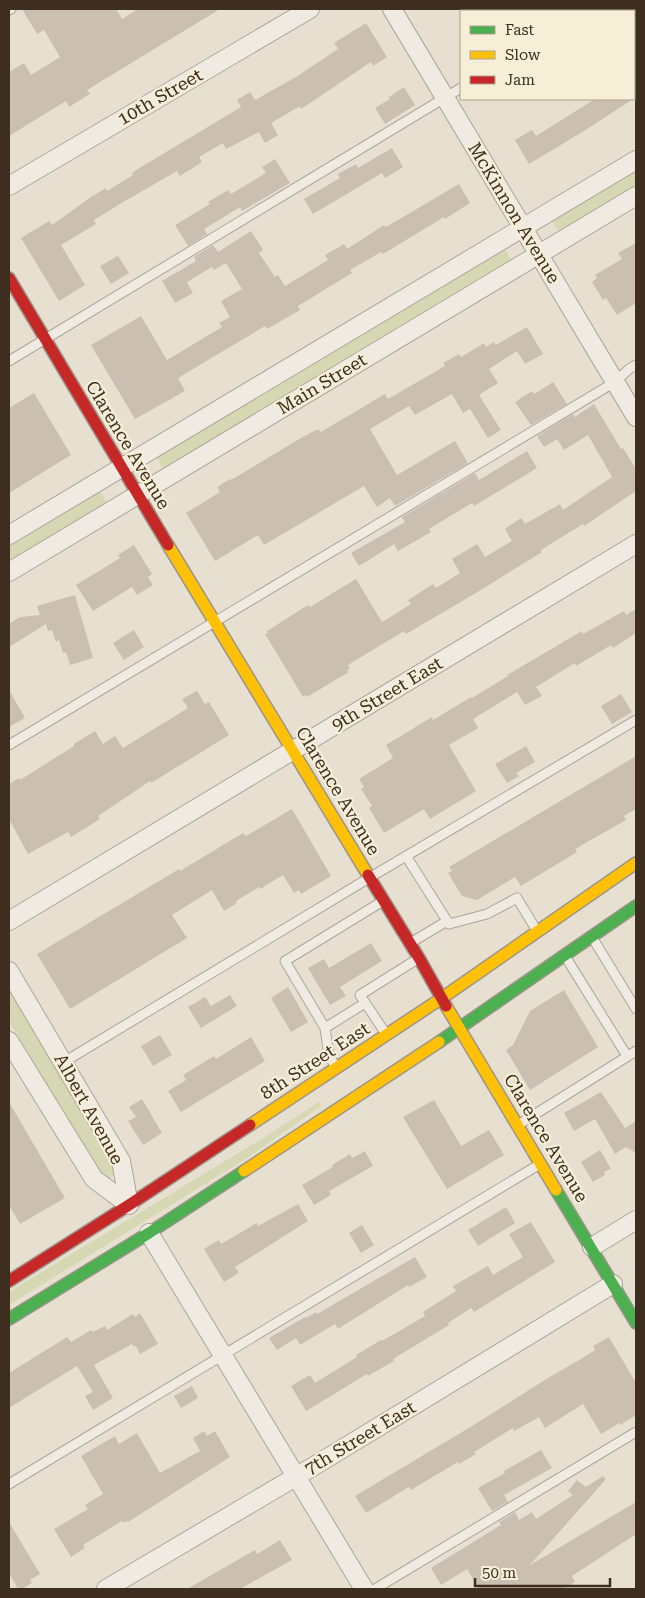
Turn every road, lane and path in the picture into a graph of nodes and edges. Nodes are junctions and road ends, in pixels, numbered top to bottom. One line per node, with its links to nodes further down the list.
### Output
1 (310, 9): 6 (street, 10th Street)
2 (392, 9): 4 (street, McKinnon Avenue)
3 (460, 89): 4 (lane)
4 (444, 97): 8 (street, McKinnon Avenue); 11 (lane)
5 (636, 160): 8 (street, Main Street)
6 (9, 186)
7 (636, 196): 9 (street, Main Street)
8 (523, 227): 9 (street, McKinnon Avenue); 16 (street, Main Street)
9 (540, 254): 14 (street, McKinnon Avenue); 17 (street, Main Street)
10 (9, 278): 11 (main road, Clarence Avenue)
11 (45, 339): 12 (lane); 16 (main road, Clarence Avenue)
12 (9, 361)
13 (636, 365): 14 (lane)
14 (615, 382): 15 (street, McKinnon Avenue); 21 (lane)
15 (636, 417)
16 (122, 468): 17 (main road, Clarence Avenue); 18 (street, Main Street)
17 (138, 495): 20 (street, Main Street); 21 (main road, Clarence Avenue)
18 (9, 535)
19 (636, 544): 24 (street, 9th Street East)
20 (9, 572)
21 (214, 623): 23 (lane); 24 (main road, Clarence Avenue)
22 (636, 720): 25 (lane)
23 (9, 745)
24 (293, 751): 27 (main road, Clarence Avenue); 30 (street, 9th Street East)
25 (406, 856): 27 (lane); 31 (lane)
26 (636, 863): 32 (main road, 8th Street East)
27 (369, 878): 28 (main road, Clarence Avenue); 47 (lane)
28 (384, 900): 34 (main road, Clarence Avenue); 41 (lane)
29 (636, 906): 33 (main road)
30 (9, 921)
31 (447, 921): 32 (lane); 34 (lane)
32 (537, 932): 38 (main road, 8th Street East)
33 (592, 937): 35 (main road); 40 (lane)
34 (410, 943): 36 (main road, Clarence Avenue)
35 (565, 956): 42 (main road); 46 (lane)
36 (419, 958): 38 (main road, Clarence Avenue); 39 (lane)
37 (9, 971): 47 (street, Albert Avenue)
38 (442, 998): 42 (main road, Clarence Avenue); 43 (main road, 8th Street East)
39 (365, 1002): 41 (lane); 43 (lane)
40 (636, 1009)
41 (325, 1028): 48 (lane)
42 (459, 1029): 49 (main road, Clarence Avenue); 53 (main road)
43 (387, 1034): 48 (main road, 8th Street East)
44 (9, 1041): 51 (street, Albert Avenue)
45 (636, 1051): 46 (lane)
46 (628, 1056): 49 (lane)
47 (64, 1062): 51 (street, Albert Avenue)
48 (337, 1067): 51 (main road, 8th Street East)
49 (518, 1125): 50 (main road, Clarence Avenue)
50 (541, 1163): 54 (main road, Clarence Avenue); 59 (lane)
51 (129, 1205): 55 (main road, 8th Street East)
52 (636, 1220): 54 (street)
53 (149, 1234): 57 (main road); 59 (street)
54 (592, 1247): 56 (main road, Clarence Avenue)
55 (9, 1281)
56 (613, 1284): 58 (main road, Clarence Avenue); 61 (street, 7th Street East)
57 (9, 1319)
58 (636, 1323)
59 (223, 1355): 61 (street); 62 (lane)
60 (636, 1432): 65 (lane)
61 (296, 1476): 63 (street, 7th Street East); 64 (street)
62 (9, 1484)
63 (106, 1589)
64 (364, 1589)
65 (375, 1589)

